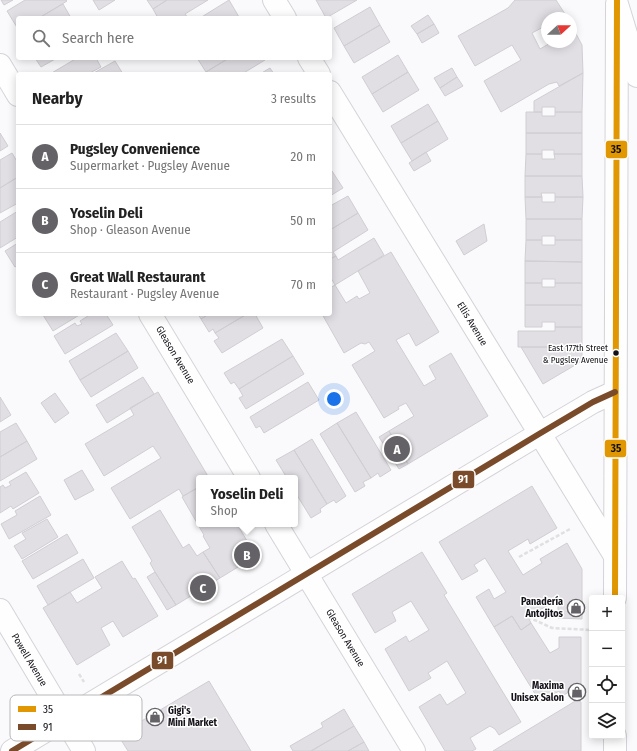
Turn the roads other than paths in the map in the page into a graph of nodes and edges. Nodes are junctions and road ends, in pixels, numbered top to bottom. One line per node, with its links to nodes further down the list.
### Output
1 (274, 0): 3 (main road)
2 (615, 1): 7 (main road); 11 (main road)
3 (284, 16)
4 (310, 60): 6 (main road)
5 (0, 65): 8 (main road)
6 (318, 72)
7 (637, 76)
8 (16, 92)
9 (332, 95): 12 (main road, Ellis Avenue)
10 (151, 316): 13 (main road, Gleason Avenue)
11 (615, 392): 12 (main road); 15 (main road)
12 (539, 434): 15 (main road, Ellis Avenue); 16 (main road)
13 (247, 475)
14 (278, 527): 16 (main road, Gleason Avenue)
15 (614, 556): 17 (main road)
16 (306, 574): 20 (main road); 26 (main road, Gleason Avenue)
17 (614, 595)
18 (0, 610): 19 (main road, Powell Avenue)
19 (50, 695)
20 (104, 695)
21 (614, 739): 27 (main road)
22 (28, 741): 24 (main road)
23 (78, 741): 25 (main road, Powell Avenue)
24 (12, 751)
25 (84, 751)
26 (414, 751)
27 (614, 751)

